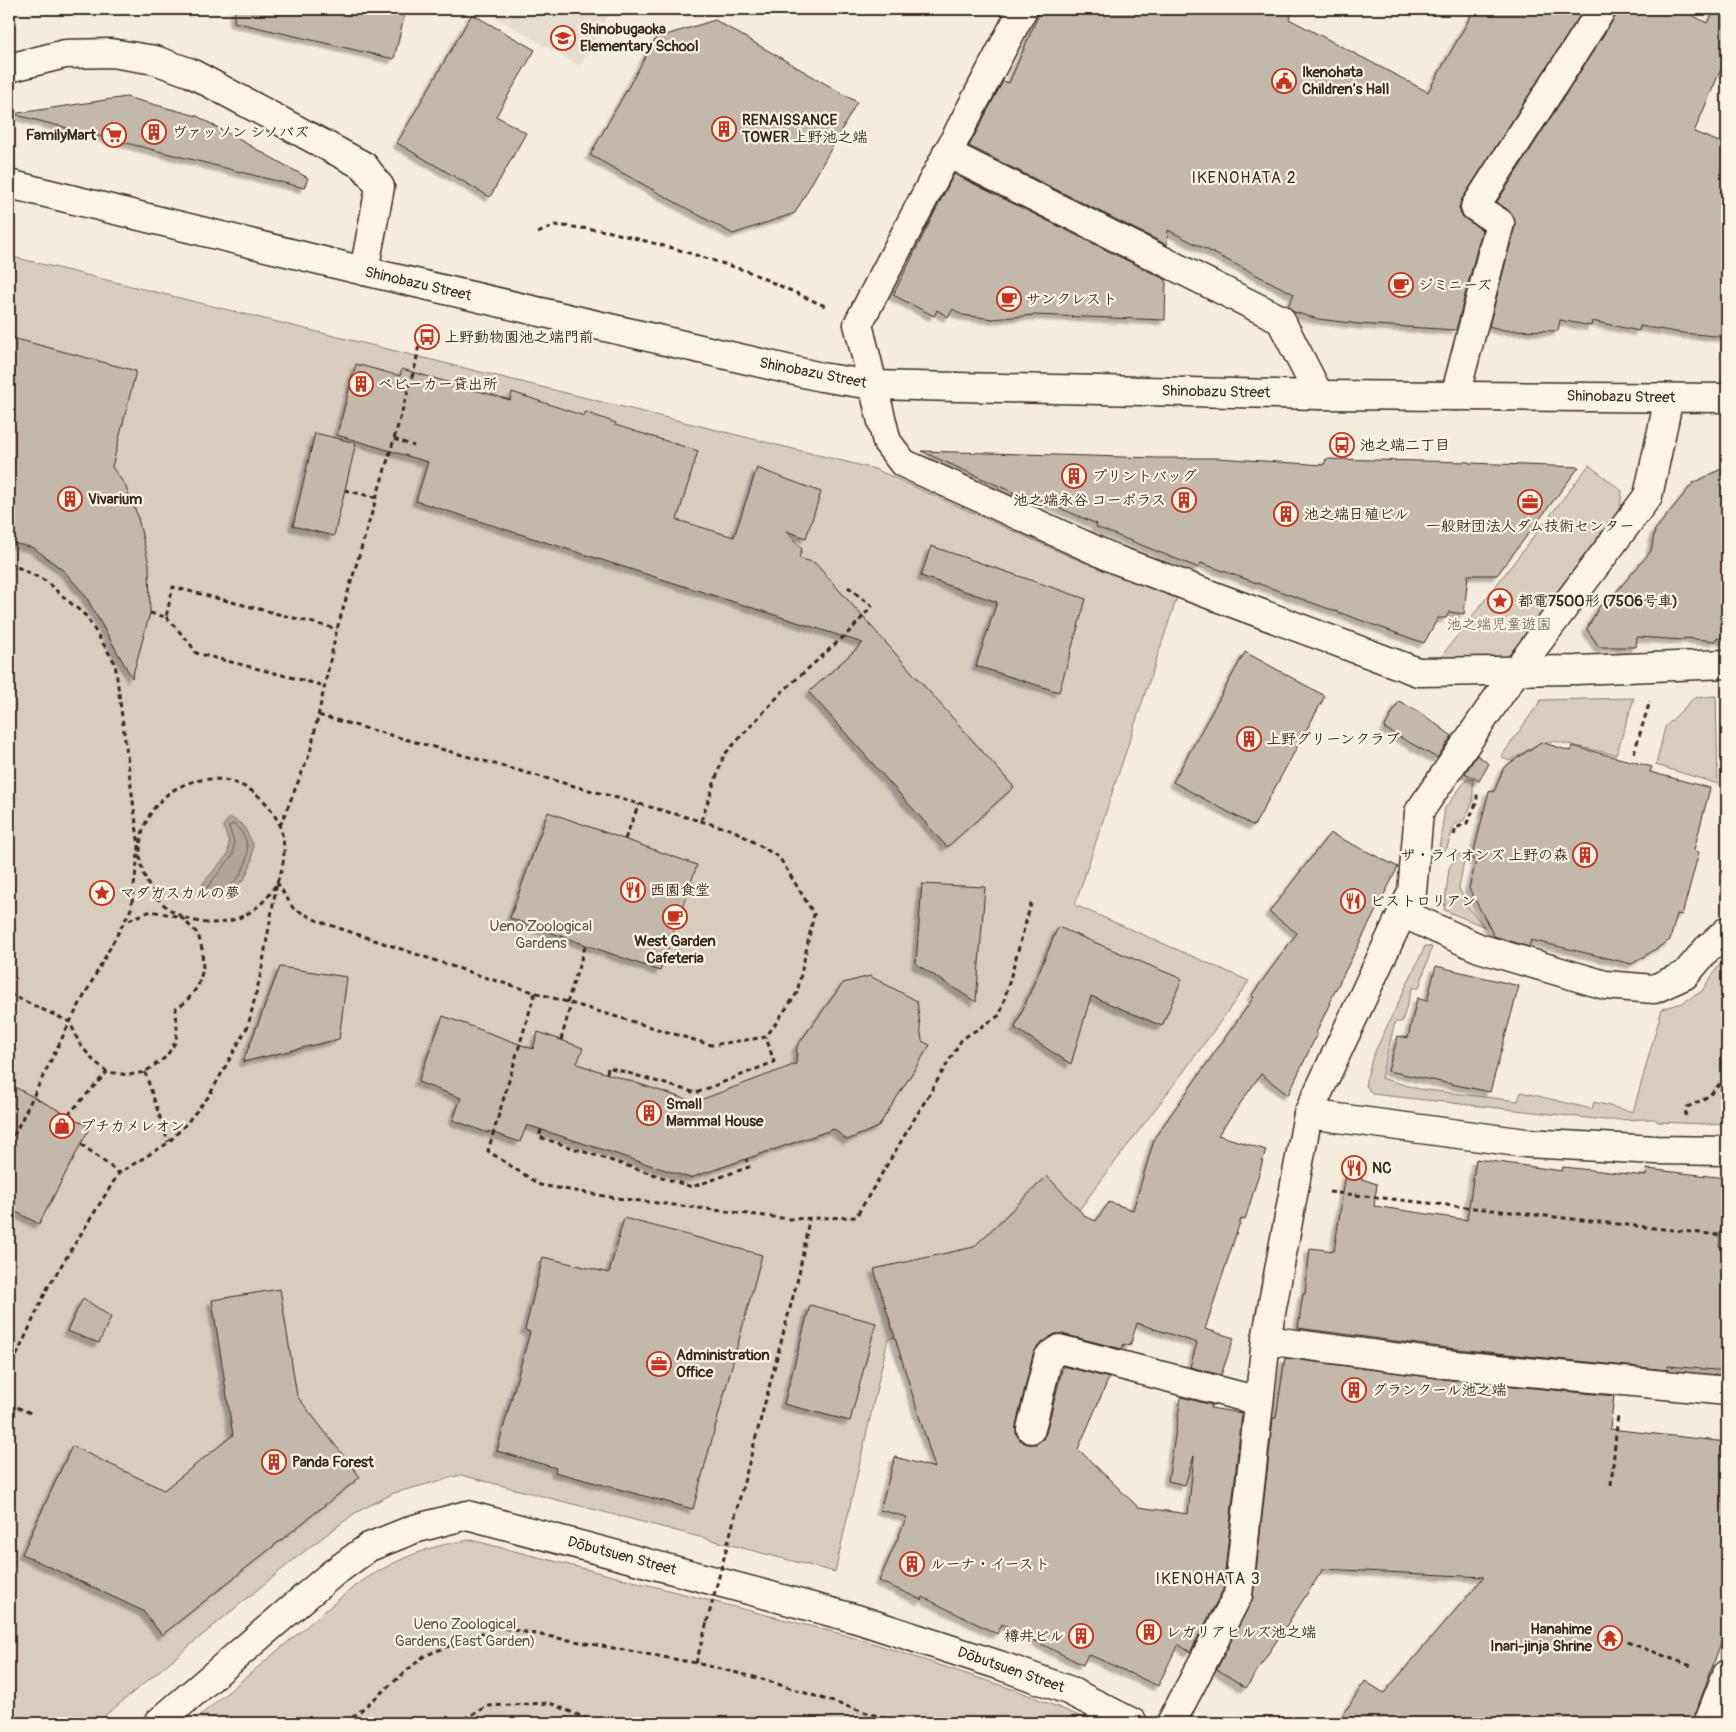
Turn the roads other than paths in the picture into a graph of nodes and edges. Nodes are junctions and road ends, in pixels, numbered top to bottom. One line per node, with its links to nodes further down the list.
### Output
1 (1023, 9): 4 (street)
2 (1602, 9): 9 (street)
3 (9, 68): 6 (street)
4 (947, 153): 7 (street); 8 (street)
5 (9, 184): 6 (street, Shinobazu Street)
6 (364, 271): 7 (street, Shinobazu Street)
7 (872, 385): 8 (street, Shinobazu Street); 13 (street)
8 (1319, 395): 9 (street, Shinobazu Street)
9 (1454, 396): 10 (street, Shinobazu Street)
10 (1669, 398): 11 (street, Shinobazu Street); 13 (street)
11 (1727, 398)
12 (1727, 664): 13 (street)
13 (1516, 671): 14 (street)
14 (1402, 913): 15 (street); 16 (street)
15 (1727, 931)
16 (1308, 1114): 17 (street); 18 (street)
17 (1727, 1152)
18 (1266, 1340): 19 (street); 20 (street)
19 (1727, 1391)
20 (1259, 1401): 21 (street); 25 (street)
21 (1031, 1429)
22 (1714, 1672): 26 (street)
23 (158, 1723): 24 (street, Dōbutsuen Street)
24 (1133, 1723)
25 (1171, 1723)
26 (1708, 1723)

